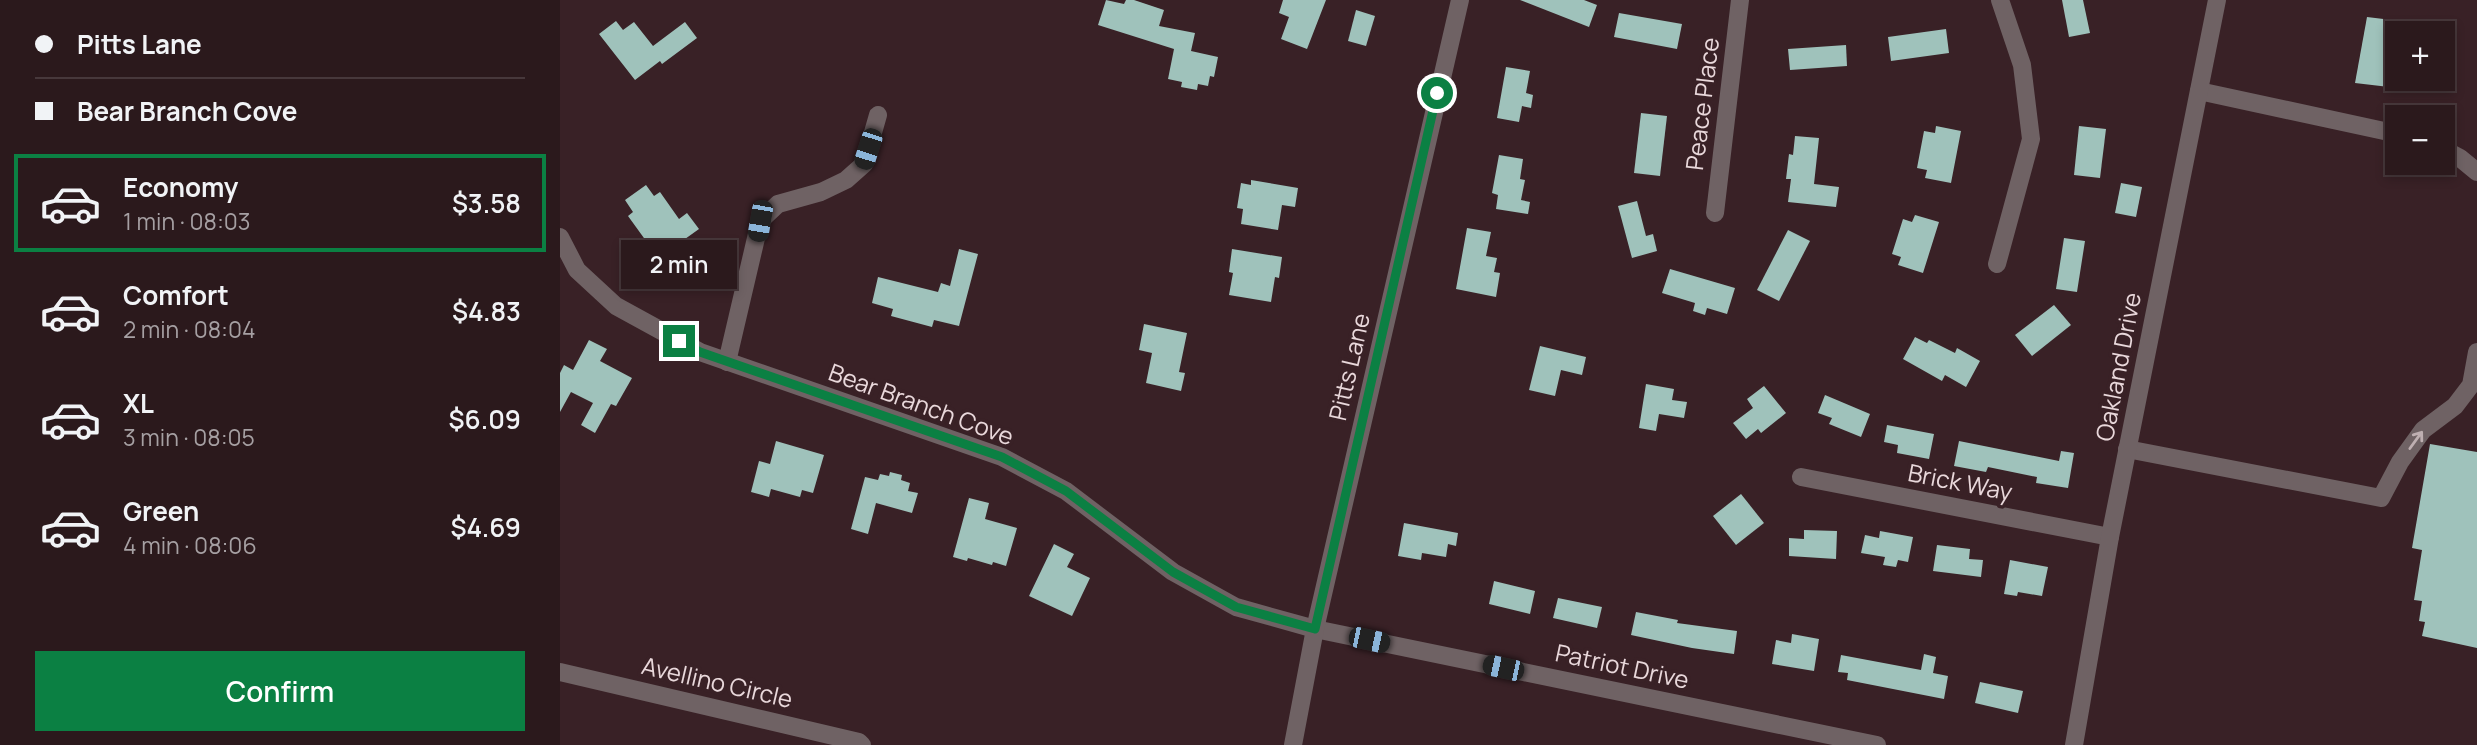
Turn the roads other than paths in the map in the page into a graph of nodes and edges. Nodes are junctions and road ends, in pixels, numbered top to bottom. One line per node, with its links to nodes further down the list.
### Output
1 (1460, 0): 18 (street, Pitts Lane)
2 (1740, 0): 10 (street, Peace Place)
3 (2000, 0): 12 (street)
4 (2217, 0): 5 (street, Oakland Drive)
5 (2199, 91): 7 (street); 15 (street, Oakland Drive)
6 (878, 115): 14 (street)
7 (2385, 132)
8 (2455, 155): 9 (street)
9 (2477, 172)
10 (1715, 213)
11 (560, 237): 14 (street, Bear Branch Cove)
12 (1997, 264)
13 (2477, 352): 15 (street, one-way to 13)
14 (727, 362): 18 (street, Bear Branch Cove)
15 (2127, 449): 17 (street, Oakland Drive)
16 (1801, 477): 17 (street, Brick Way)
17 (2110, 537): 23 (street, Oakland Drive)
18 (1315, 629): 21 (street, Pitts Lane); 22 (street, Patriot Drive)
19 (560, 672): 20 (street, Avellino Circle)
20 (862, 745)
21 (1293, 745)
22 (1877, 745)
23 (2074, 745)

